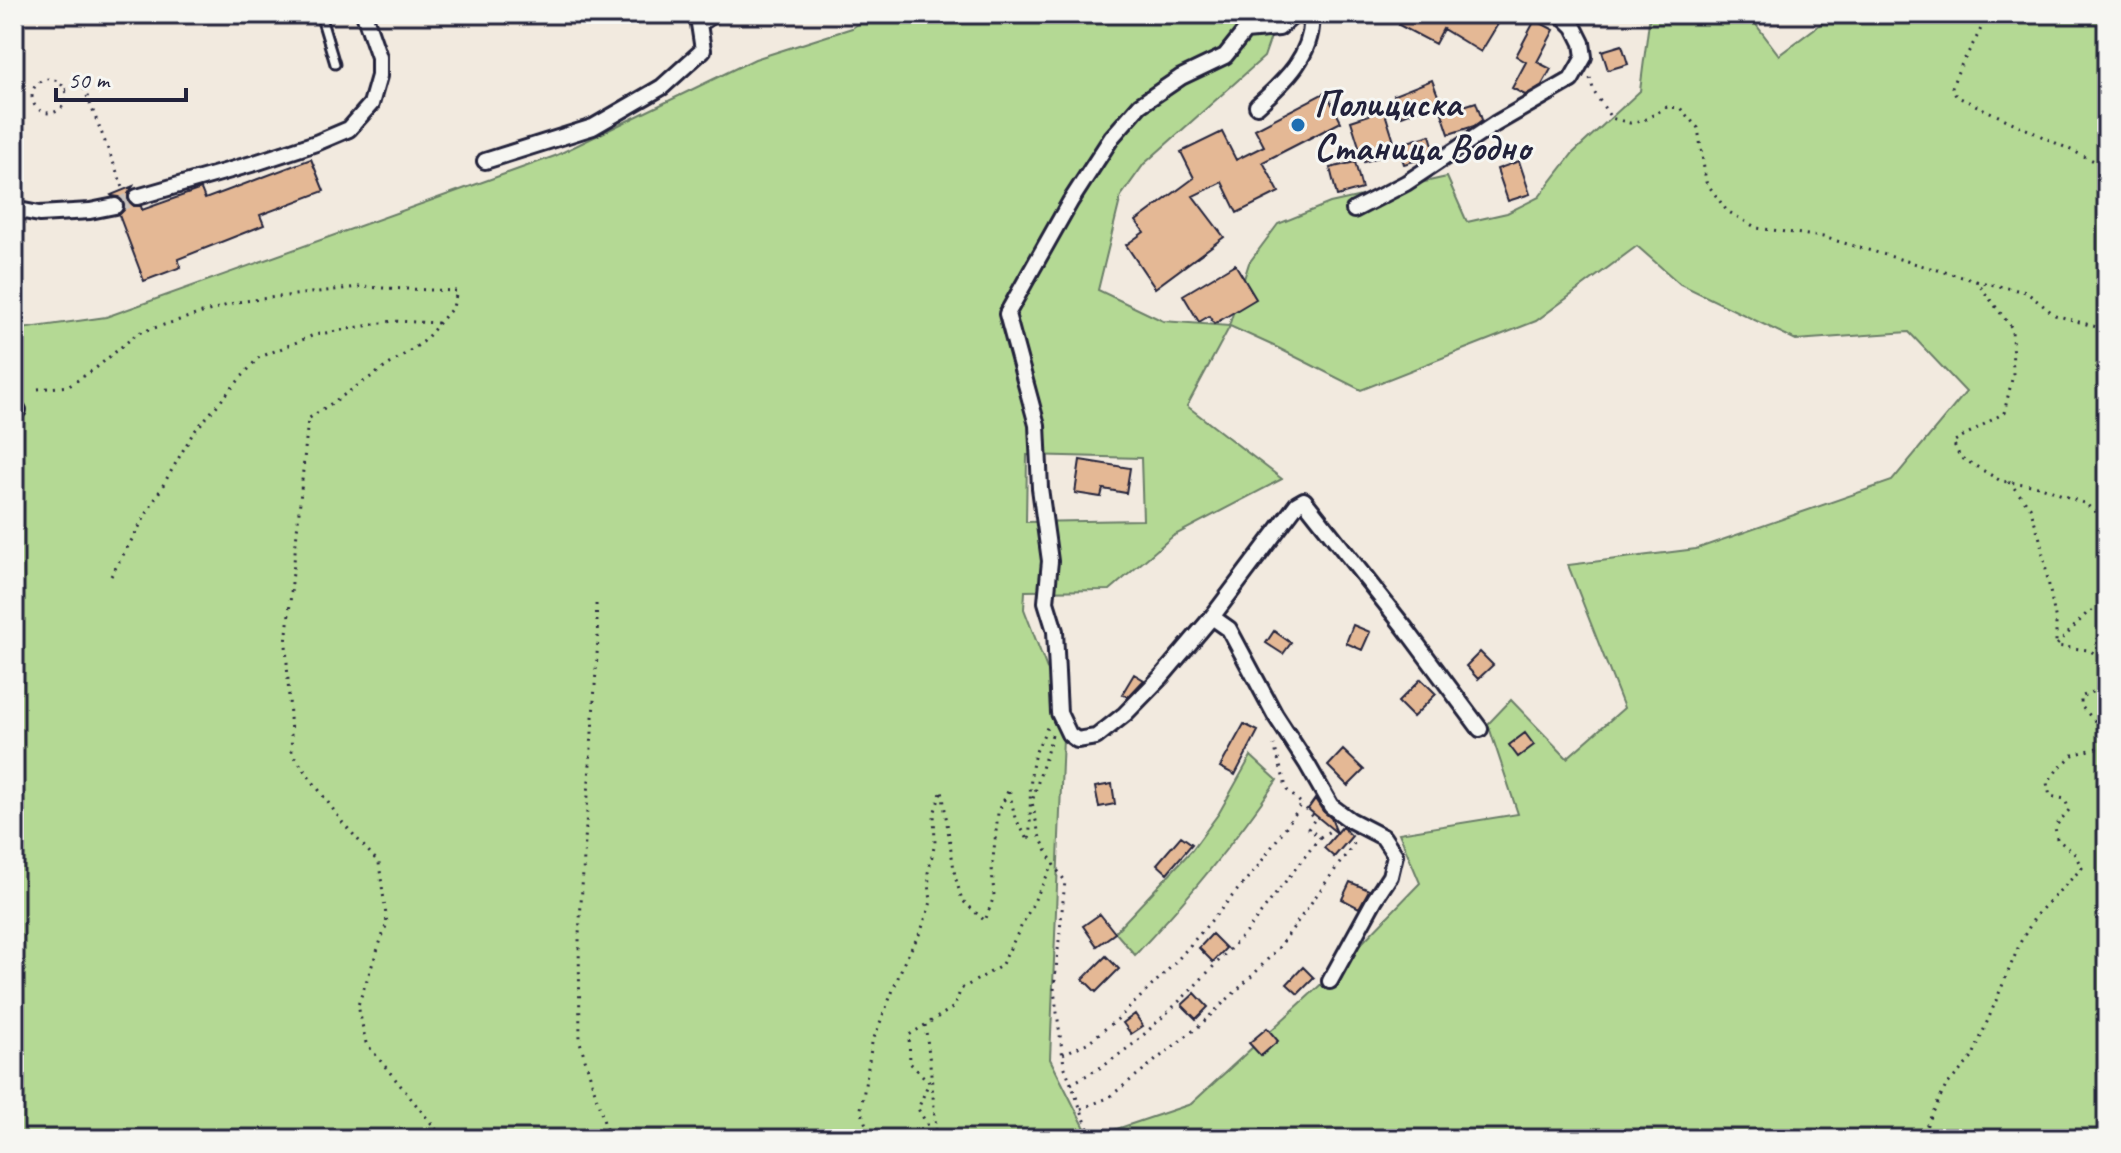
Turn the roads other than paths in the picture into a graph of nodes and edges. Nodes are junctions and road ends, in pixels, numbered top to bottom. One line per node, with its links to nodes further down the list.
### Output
1 (320, 14): 7 (lane)
2 (364, 14): 10 (street)
3 (714, 14): 9 (street)
4 (1295, 14): 14 (street)
5 (1311, 14): 8 (street)
6 (1561, 14): 13 (street)
7 (335, 64)
8 (1257, 106)
9 (485, 161)
10 (131, 193)
11 (115, 206): 12 (street)
12 (14, 209)
13 (1354, 210)
14 (1212, 617): 15 (street); 16 (street)
15 (1480, 729)
16 (1330, 981)

